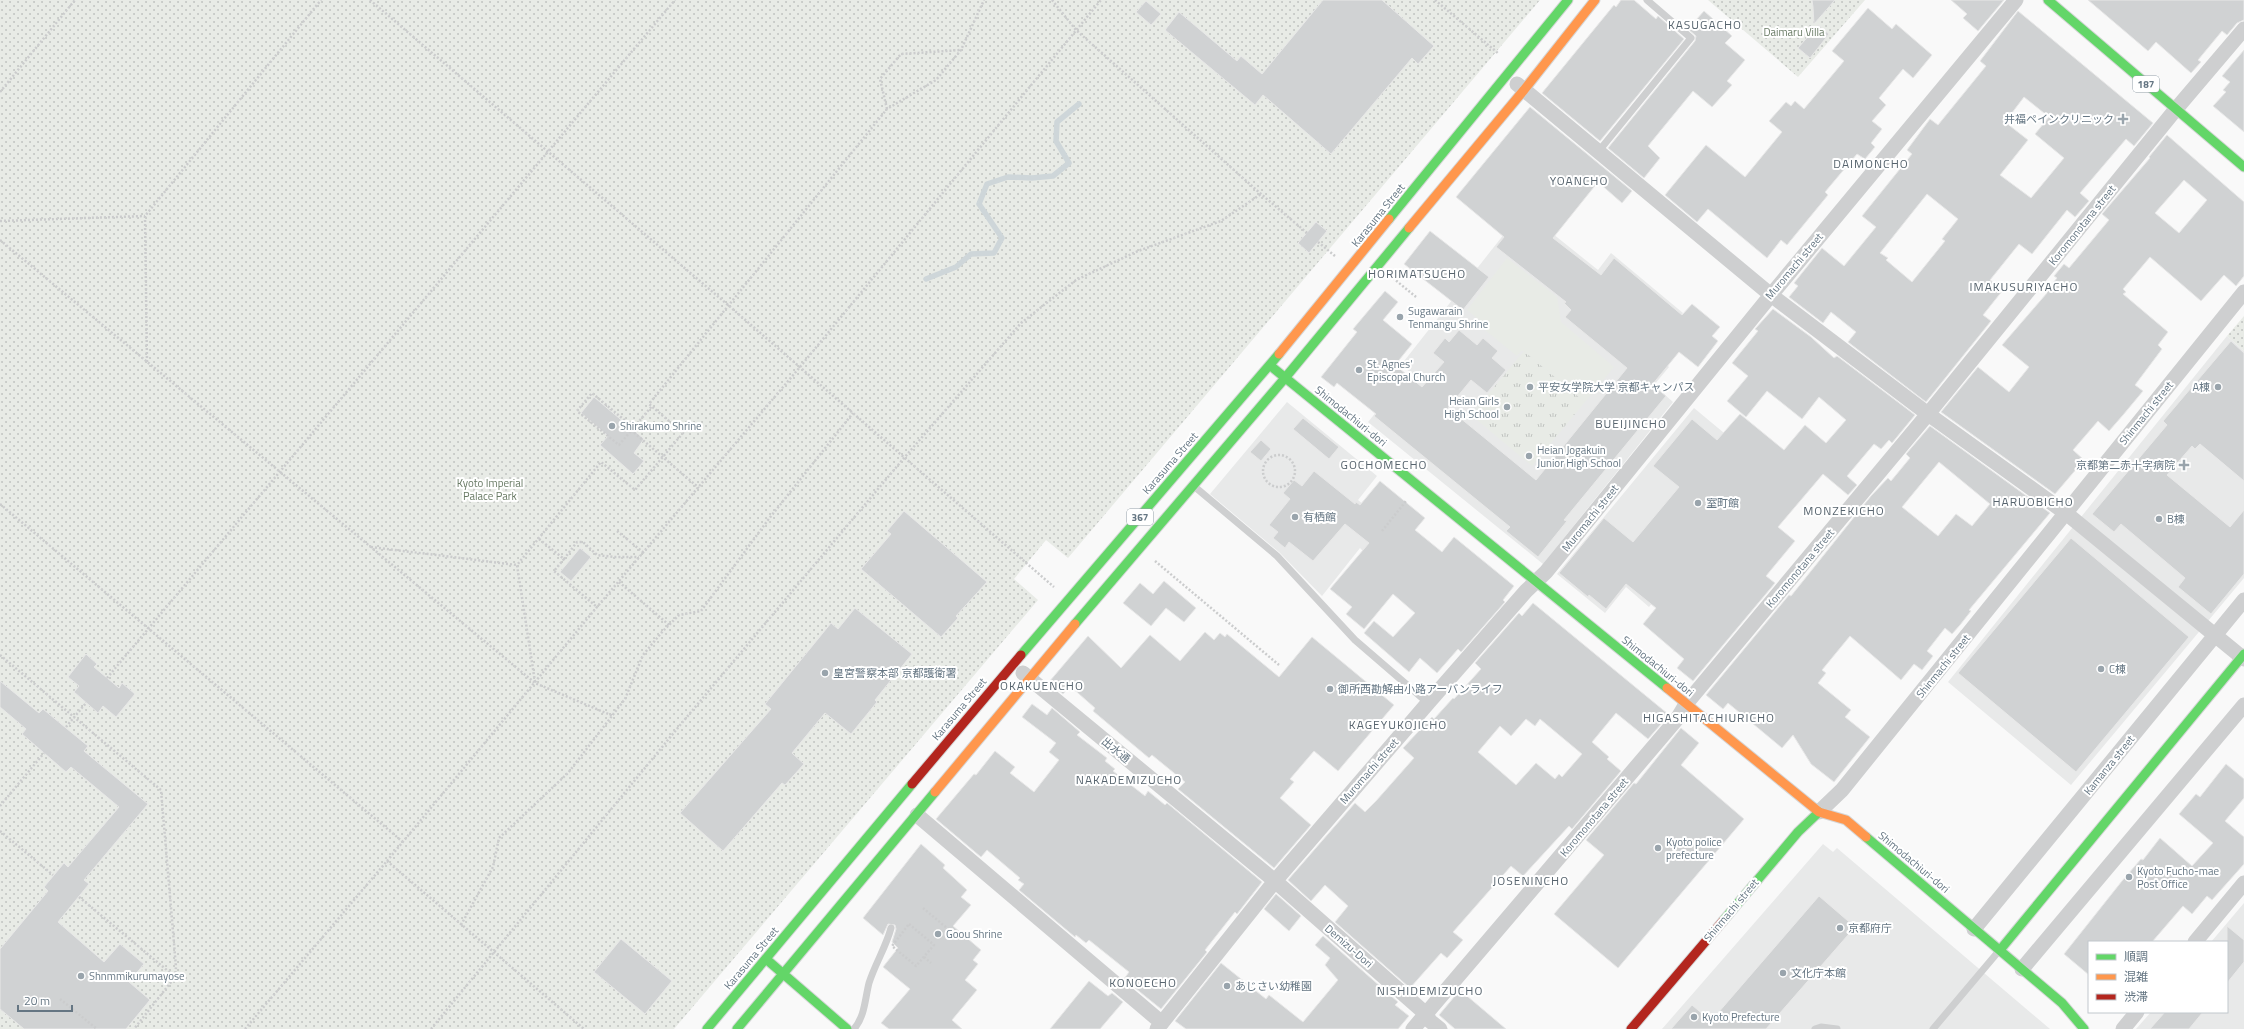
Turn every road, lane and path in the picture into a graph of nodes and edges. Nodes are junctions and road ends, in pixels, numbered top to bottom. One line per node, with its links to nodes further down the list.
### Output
1 (76, 0): 20 (path)
2 (321, 0): 27 (path)
3 (370, 0): 24 (path)
4 (675, 0): 24 (path)
5 (984, 0): 16 (path)
6 (1052, 0): 15 (path)
7 (1101, 0): 15 (path)
8 (1435, 0): 17 (path)
9 (1568, 0): 18 (main road, Karasuma Street / 367)
10 (1595, 0): 19 (main road, 367)
11 (1647, 0): 23 (lane)
12 (2016, 0): 35 (street, Muromachi street)
13 (2048, 0): 22 (main road, 187)
14 (2244, 29): 22 (street, Koromonotana street)
15 (1076, 30): 26 (path); 40 (path)
16 (961, 50): 21 (path); 21 (path)
17 (1504, 59)
18 (1508, 76): 19 (street); 39 (main road, Karasuma Street / 367)
19 (1524, 90): 23 (street); 41 (main road, 367)
20 (0, 92)
21 (887, 109): 37 (path)
22 (2176, 109): 25 (main road, 187); 44 (street, Koromonotana street)
23 (1598, 152): 35 (street)
24 (548, 153): 37 (path); 48 (path)
25 (2244, 167)
26 (1261, 194): 29 (path); 47 (path)
27 (145, 216): 28 (path); 38 (path)
28 (0, 221)
29 (1307, 232)
30 (0, 240): 38 (path)
31 (1318, 242): 32 (path)
32 (1338, 258)
33 (1390, 275): 36 (path)
34 (2244, 292): 54 (street, Shinmachi street)
35 (1770, 295): 44 (street); 65 (street, Muromachi street)
36 (1416, 297)
37 (728, 305): 40 (path); 42 (path)
38 (147, 362): 48 (path)
39 (1270, 365): 41 (main road, Shimodachiuri-dori); 74 (main road, Karasuma Street / 367)
40 (800, 367): 43 (path); 51 (path)
41 (1285, 378): 50 (main road, 367); 65 (main road, Shimodachiuri-dori)
42 (652, 406): 45 (path); 46 (path)
43 (853, 413): 47 (path); 69 (path)
44 (1928, 414): 54 (street); 81 (street, Koromonotana street)
45 (632, 429): 45 (path); 46 (path)
46 (663, 457): 51 (path); 57 (path)
47 (904, 458): 66 (path); 104 (path)
48 (280, 472): 58 (path); 70 (path)
49 (1272, 485): 49 (path)
50 (1193, 486): 77 (main road, 367); 80 (lane)
51 (699, 488): 59 (path)
52 (1410, 497): 55 (path)
53 (0, 504): 70 (path)
54 (2066, 514): 71 (street); 88 (street, Shinmachi street)
55 (1382, 530)
56 (617, 531): 59 (path)
57 (539, 539): 62 (path); 63 (path)
58 (370, 547): 63 (path); 78 (path)
59 (644, 553): 61 (path)
60 (1150, 556): 75 (path)
61 (640, 557): 62 (path); 64 (path)
62 (564, 559): 68 (path)
63 (517, 565): 78 (path)
64 (619, 582): 68 (path); 69 (path)
65 (1536, 582): 80 (street, Muromachi street); 81 (main road, Shimodachiuri-dori)
66 (1057, 590)
67 (2244, 600): 71 (street, Kamanza street)
68 (597, 607): 78 (path)
69 (669, 625): 83 (path)
70 (148, 628): 76 (path); 91 (path)
71 (2215, 635): 73 (street); 100 (street, Kamanza street)
72 (0, 655): 84 (path)
73 (2243, 656): 103 (main road)
74 (1013, 664): 77 (street, 出水通); 106 (main road, Karasuma Street / 367)
75 (1279, 665)
76 (107, 678)
77 (1029, 678): 89 (main road, 367); 94 (street, 出水通)
78 (535, 683): 83 (path); 91 (path)
79 (86, 703): 84 (path)
80 (1428, 703): 94 (street, Muromachi street)
81 (1686, 704): 88 (main road, Shimodachiuri-dori); 113 (street, Koromonotana street)
82 (2244, 705): 108 (street)
83 (613, 716): 98 (path)
84 (74, 717): 85 (path); 110 (path)
85 (66, 728)
86 (44, 753): 87 (path)
87 (0, 806)
88 (1819, 812): 100 (main road, Shimodachiuri-dori); 126 (main road, Shinmachi street)
89 (917, 815): 109 (main road, 367); 114 (street)
90 (0, 831): 93 (path)
91 (403, 842): 92 (path)
92 (386, 861): 98 (path); 117 (path)
93 (54, 875)
94 (1275, 881): 113 (street, Demizu-Dori); 114 (street, Muromachi street)
95 (2244, 884): 102 (street)
96 (79, 897): 110 (path)
97 (922, 908): 101 (path)
98 (461, 925): 104 (path)
99 (891, 928): 123 (lane)
100 (1974, 929): 103 (main road, Shimodachiuri-dori)
101 (954, 934)
102 (2197, 941)
103 (2000, 950): 108 (main road, Shimodachiuri-dori); 129 (lane)
104 (494, 953): 118 (path); 119 (path)
105 (924, 957): 105 (path); 107 (path)
106 (766, 959): 109 (main road); 120 (main road, Karasuma Street / 367)
107 (931, 963)
108 (2022, 969): 130 (main road, Shimodachiuri-dori)
109 (783, 974): 121 (main road, 367); 122 (main road)
110 (175, 977): 116 (path)
111 (60, 999): 115 (path)
112 (2136, 1013): 131 (street)
113 (1426, 1014): 124 (street, Koromonotana street); 125 (street, Demizu-Dori)
114 (1159, 1026)
115 (97, 1029)
116 (134, 1029)
117 (245, 1029)
118 (431, 1029)
119 (584, 1029)
120 (707, 1029)
121 (737, 1029)
122 (847, 1029)
123 (854, 1029)
124 (1413, 1029)
125 (1440, 1029)
126 (1631, 1029)
127 (1815, 1029): 128 (lane)
128 (1837, 1029)
129 (1933, 1029)
130 (2084, 1029)
131 (2123, 1029)

